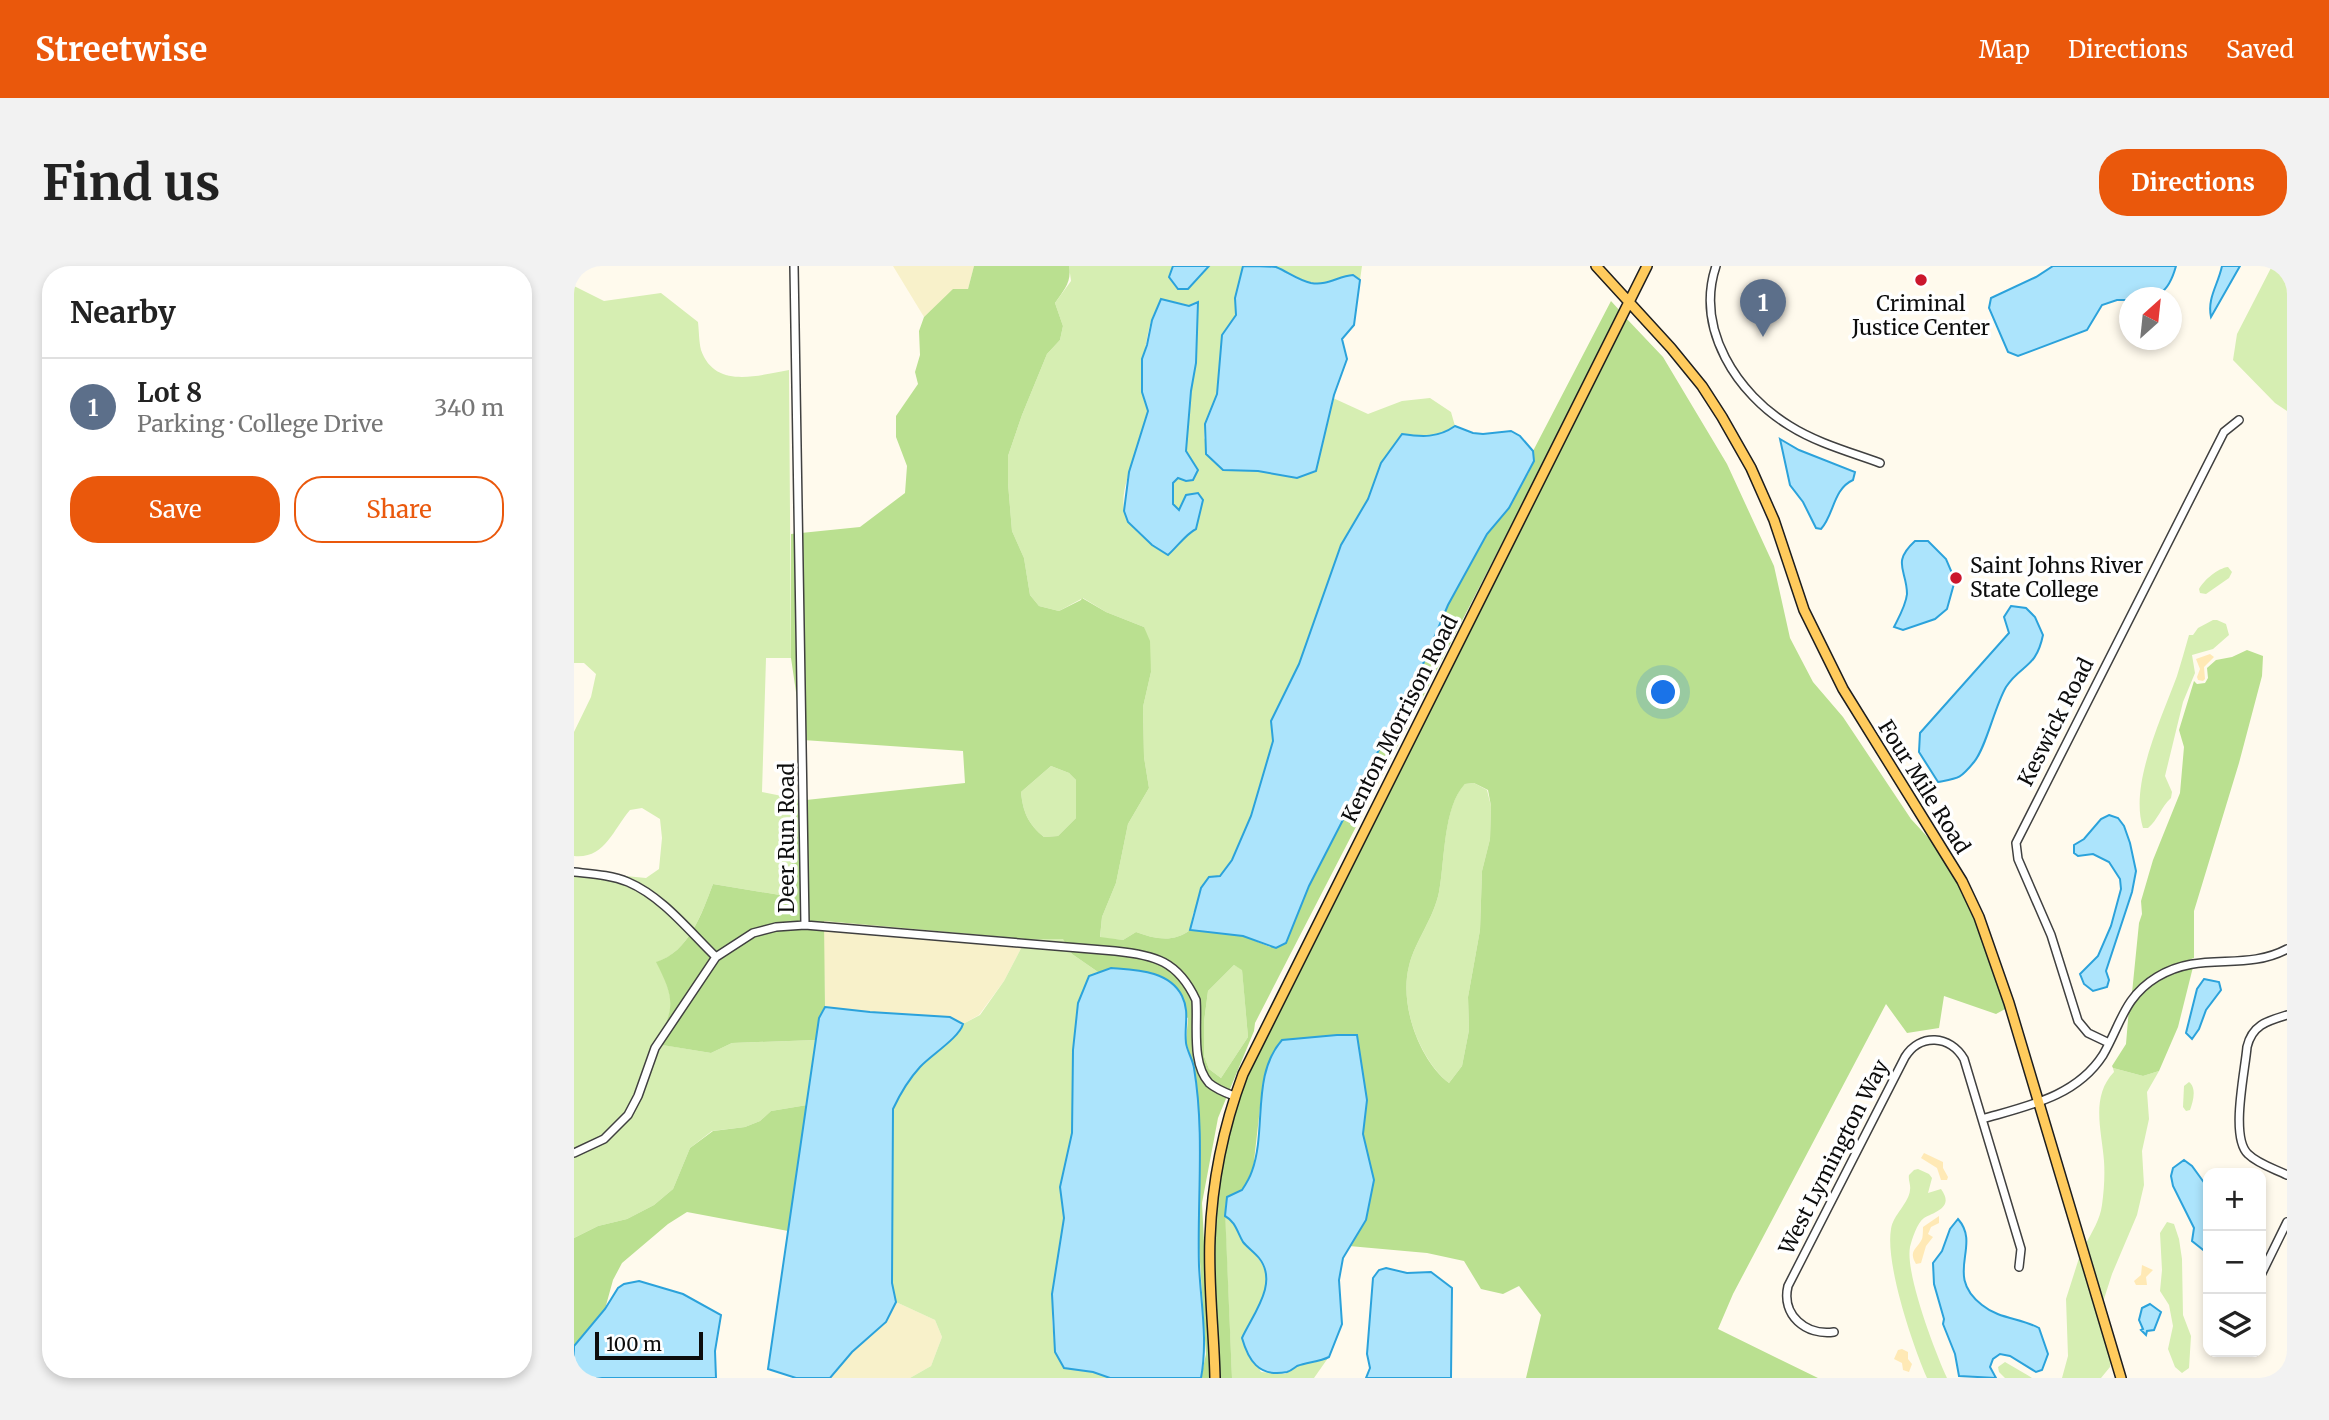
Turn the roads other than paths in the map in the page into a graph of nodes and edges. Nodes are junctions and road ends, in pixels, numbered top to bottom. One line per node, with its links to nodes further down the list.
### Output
1 (794, 266): 9 (street, Deer Run Road)
2 (1596, 266): 5 (main road, Four Mile Road)
3 (1647, 266): 5 (main road, Kenton Morrison Road)
4 (1716, 266): 7 (street)
5 (1630, 302): 14 (main road, Kenton Morrison Road); 15 (main road, Four Mile Road)
6 (2239, 420): 13 (street, Keswick Road)
7 (1880, 463)
8 (574, 872): 11 (street)
9 (805, 925): 11 (street); 14 (street, Deer Run Road)
10 (2287, 949): 13 (street)
11 (716, 957): 17 (street)
12 (2287, 1015): 18 (street)
13 (2109, 1043): 15 (street)
14 (1234, 1096): 23 (main road, Kenton Morrison Road)
15 (2039, 1102): 16 (street); 24 (main road, Four Mile Road)
16 (1982, 1119): 21 (street); 22 (street, West Lymington Way)
17 (574, 1153)
18 (2287, 1175)
19 (2287, 1222): 20 (street)
20 (2266, 1265)
21 (2019, 1267)
22 (1834, 1332)
23 (1215, 1378)
24 (2121, 1378)

